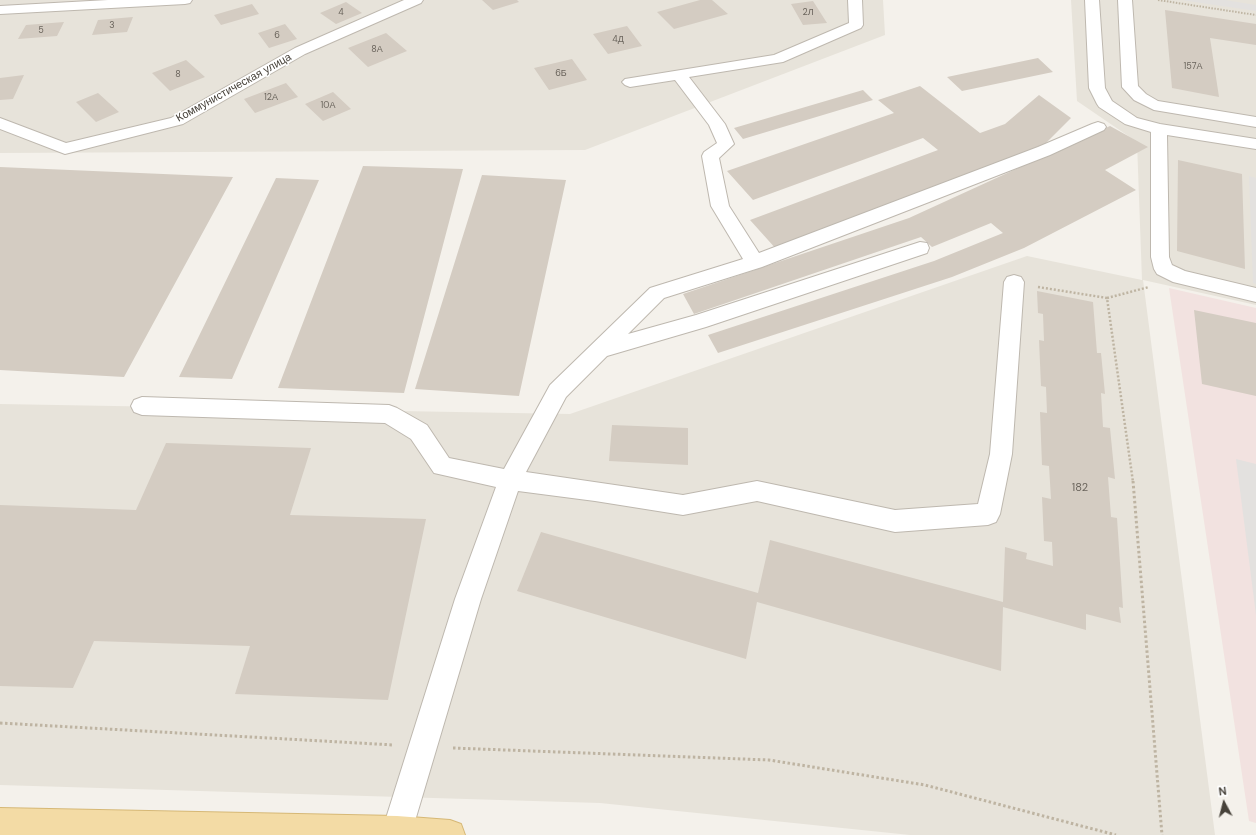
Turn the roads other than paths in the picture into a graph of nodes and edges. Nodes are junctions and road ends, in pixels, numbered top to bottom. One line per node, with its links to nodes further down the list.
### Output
1 (185, 0): 6 (street)
2 (416, 0): 10 (street, Коммунистическая улица)
3 (855, 0): 7 (street)
4 (1092, 0): 12 (street)
5 (1126, 0): 9 (street)
6 (0, 10)
7 (679, 74): 8 (street); 15 (street)
8 (630, 82)
9 (1256, 122)
10 (0, 123)
11 (1098, 127): 15 (street)
12 (1159, 130): 13 (street); 17 (street)
13 (1256, 144)
14 (920, 248): 18 (street)
15 (755, 262): 18 (street)
16 (1014, 282): 20 (street)
17 (1256, 295)
18 (599, 350): 20 (street)
19 (142, 406): 20 (street)
20 (510, 480): 22 (street)
21 (0, 823): 22 (main road)
22 (396, 831): 23 (main road)
23 (450, 835)

